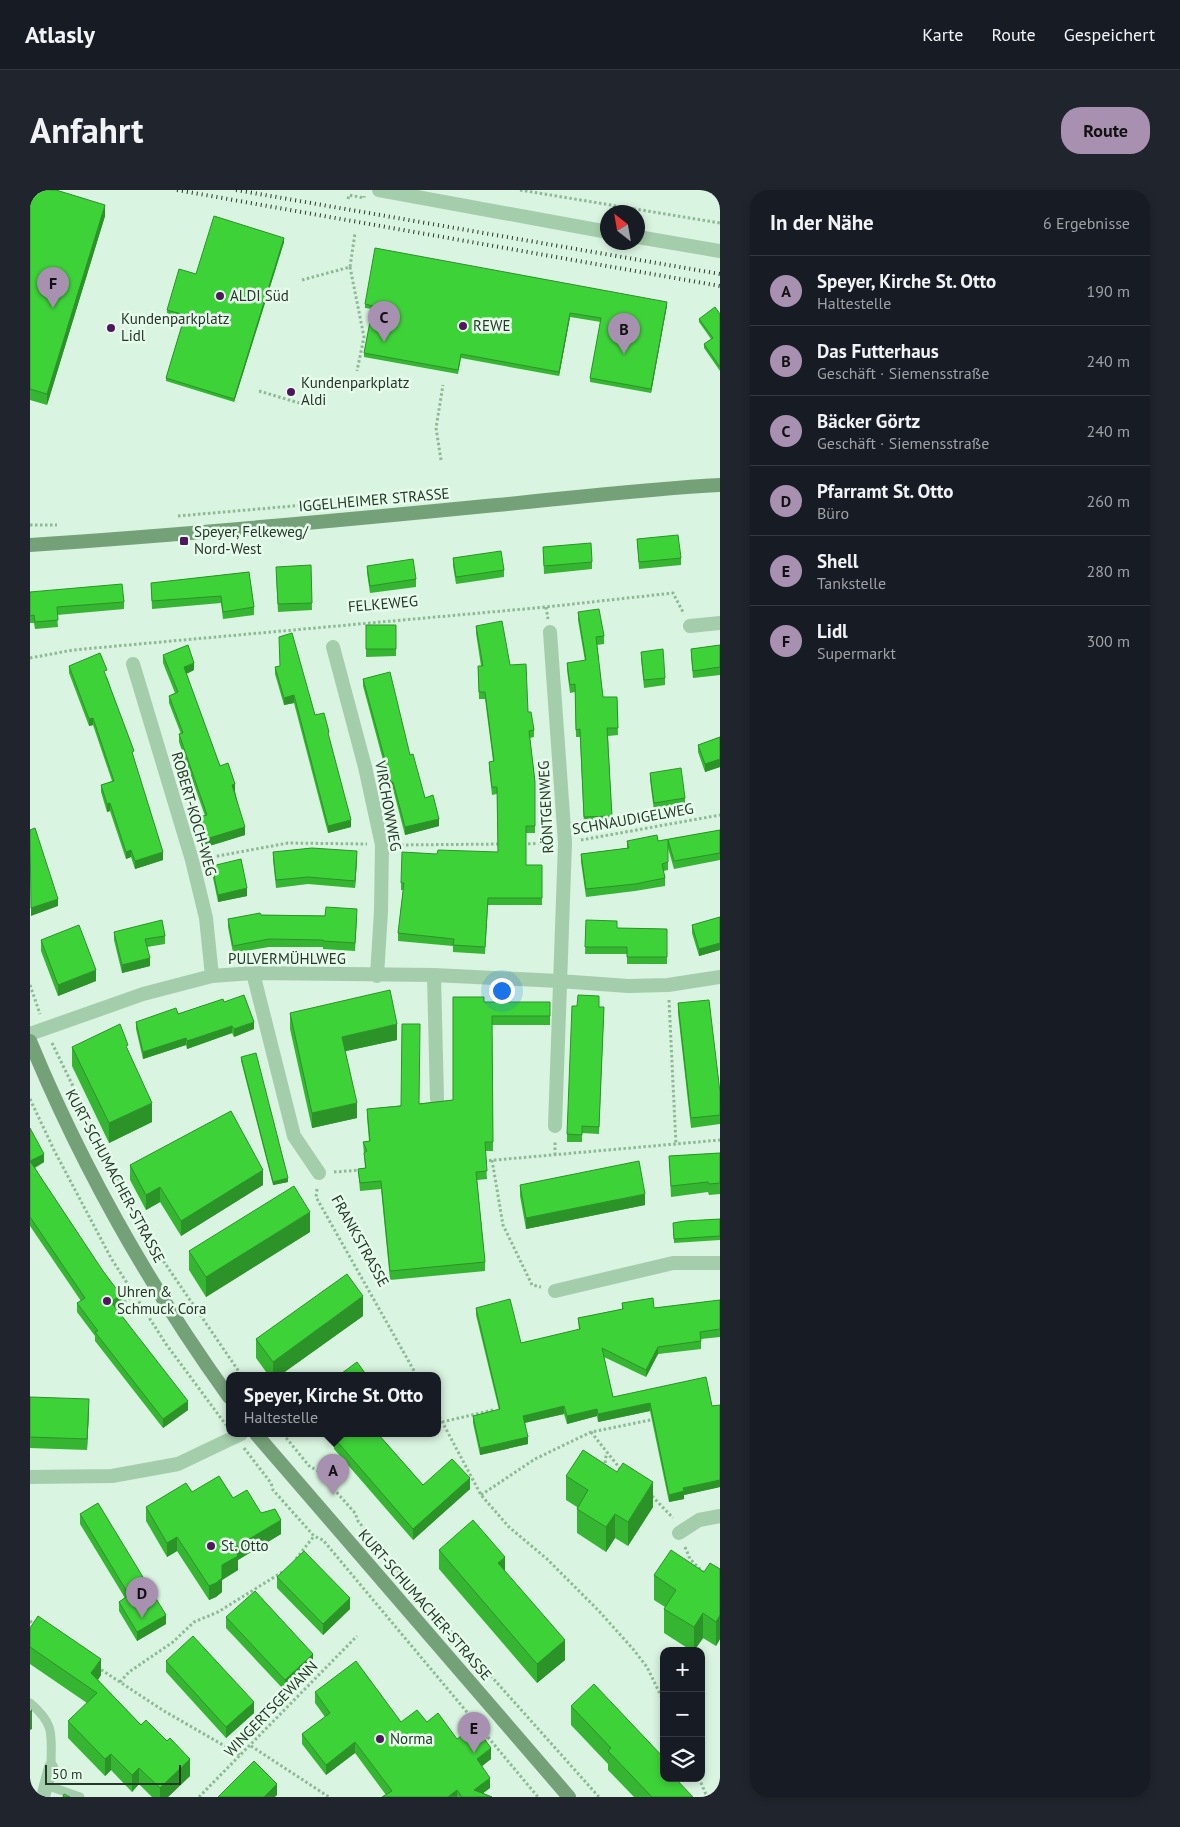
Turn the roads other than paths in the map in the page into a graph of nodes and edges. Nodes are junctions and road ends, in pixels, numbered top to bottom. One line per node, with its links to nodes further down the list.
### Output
1 (379, 190): 2 (street)
2 (600, 231)
3 (645, 238): 4 (street)
4 (720, 251)
5 (720, 485): 6 (main road, IGGELHEIMER STRASSE)
6 (30, 545)
7 (720, 622): 8 (street)
8 (690, 626)
9 (550, 632): 17 (street, RÖNTGENWEG)
10 (333, 647): 15 (street, VIRCHOWWEG)
11 (133, 664): 14 (street, ROBERT-KOCH-WEG)
12 (253, 973): 14 (street, PULVERMÜHLWEG); 15 (street, PULVERMÜHLWEG); 22 (street)
13 (434, 975): 15 (street, PULVERMÜHLWEG); 17 (street, PULVERMÜHLWEG); 20 (street)
14 (212, 976): 18 (street, PULVERMÜHLWEG)
15 (377, 976)
16 (720, 977): 17 (street, PULVERMÜHLWEG)
17 (560, 981): 21 (street)
18 (30, 1034)
19 (30, 1041): 25 (main road, KURT-SCHUMACHER-STRASSE)
20 (437, 1099)
21 (555, 1126)
22 (319, 1173)
23 (720, 1263): 24 (street)
24 (555, 1291)
25 (226, 1393)
26 (229, 1437): 28 (street)
27 (259, 1437): 35 (main road, KURT-SCHUMACHER-STRASSE)
28 (30, 1477)
29 (720, 1516): 30 (street)
30 (679, 1533)
31 (30, 1703): 32 (lane)
32 (51, 1767): 33 (street)
33 (44, 1791): 34 (lane)
34 (80, 1797)
35 (569, 1797)

